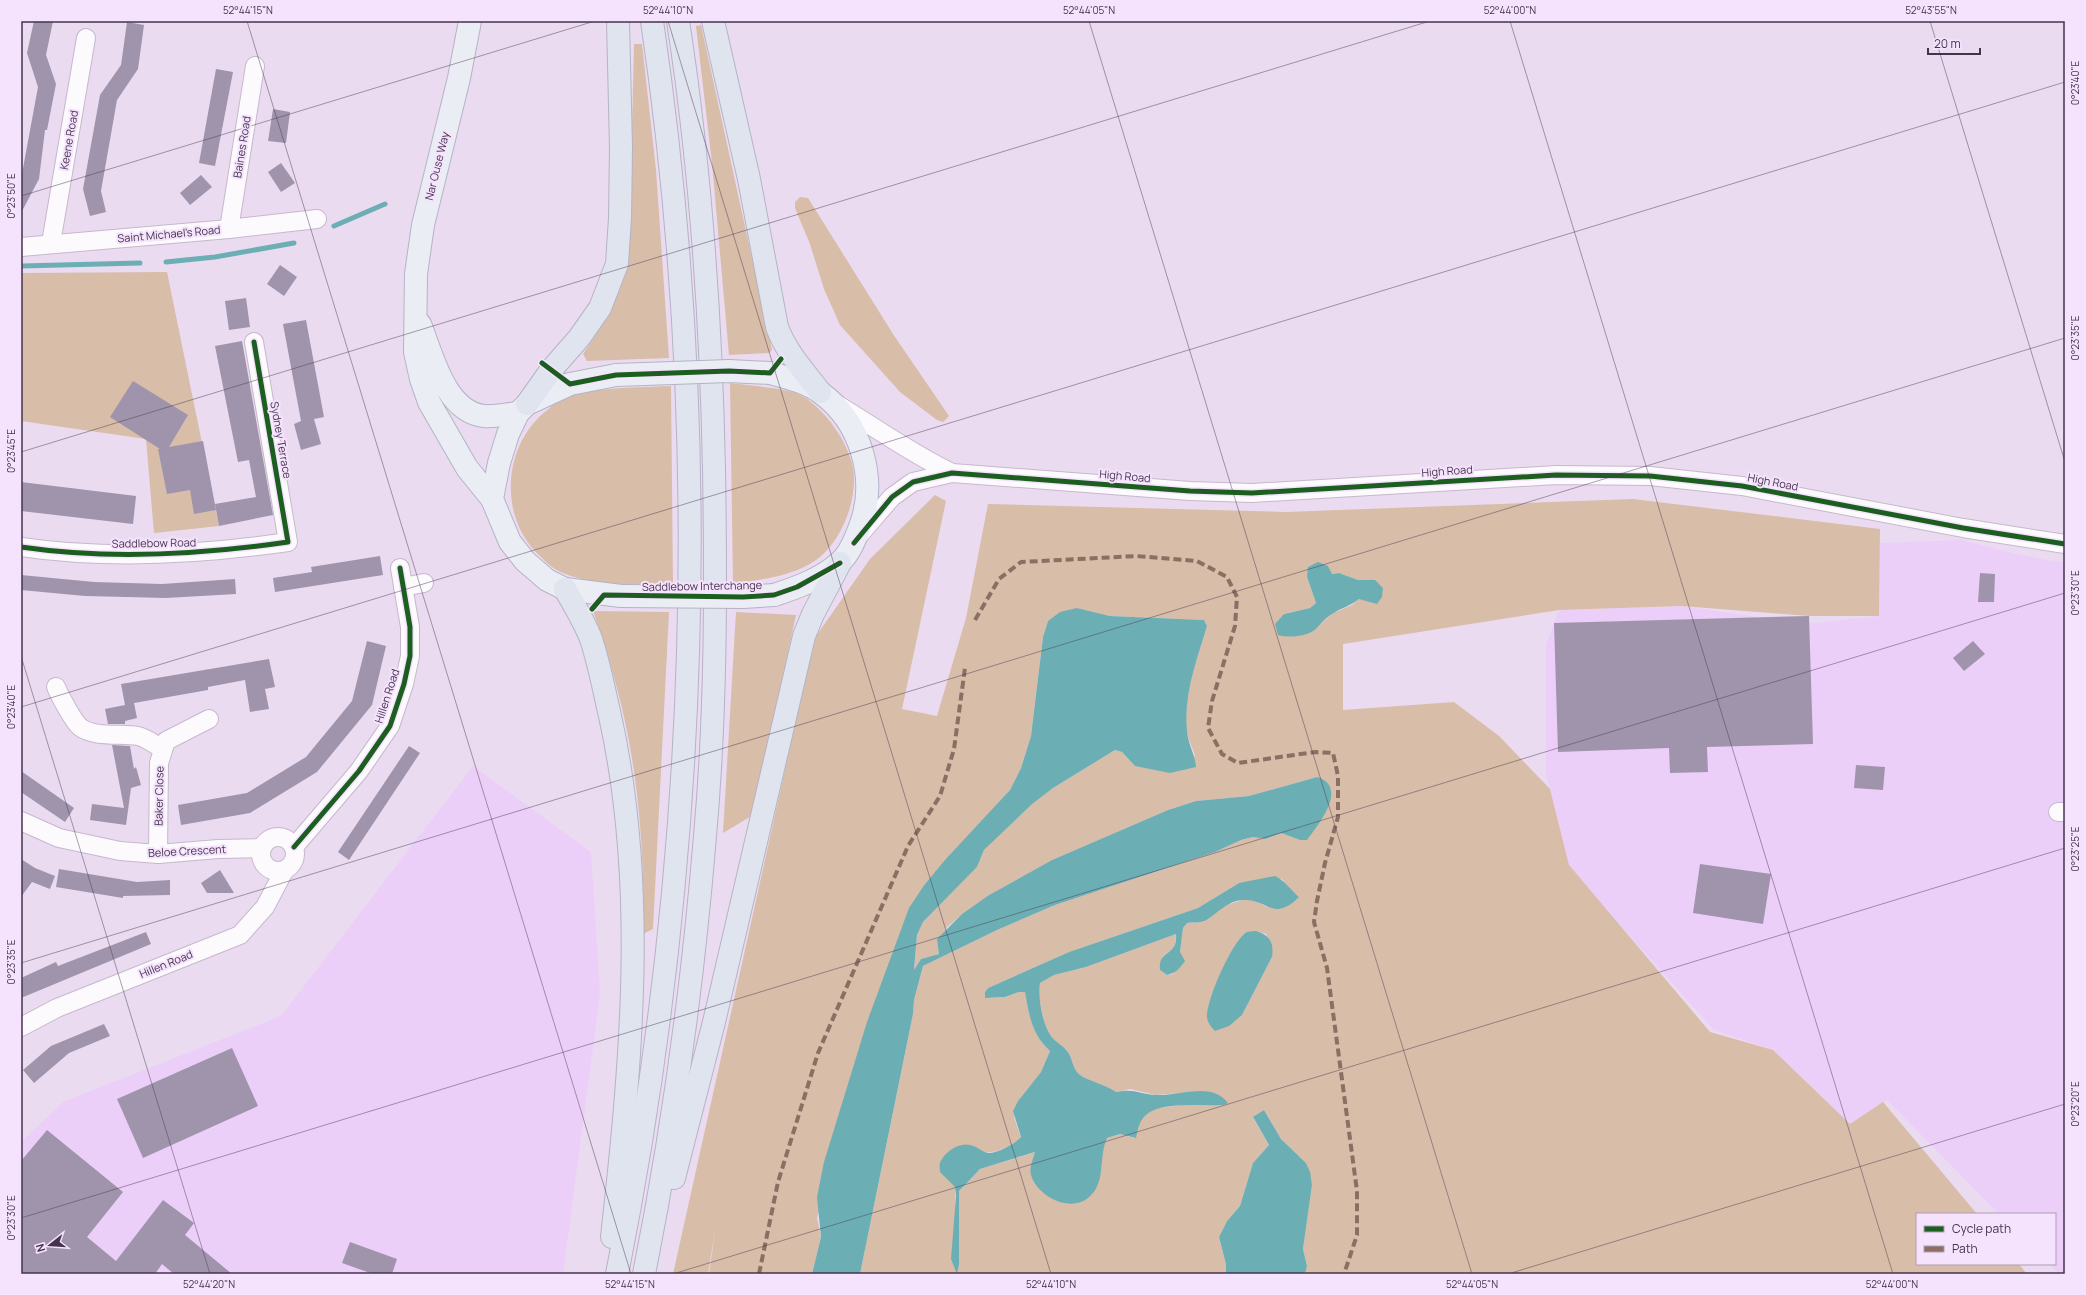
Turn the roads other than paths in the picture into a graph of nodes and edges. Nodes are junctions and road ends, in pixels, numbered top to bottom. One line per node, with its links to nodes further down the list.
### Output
1 (470, 21): 12 (main road, Nar Ouse Way)
2 (618, 21): 15 (highway)
3 (652, 21): 37 (highway)
4 (678, 21): 38 (highway)
5 (713, 21): 14 (highway)
6 (86, 38): 10 (street, Keene Road)
7 (255, 66): 9 (street, Baines Road)
8 (317, 219): 9 (street, Saint Michael's Road)
9 (229, 229): 10 (street, Saint Michael's Road)
10 (51, 243): 11 (street, Saint Michael's Road)
11 (21, 247)
12 (416, 314): 15 (main road, Nar Ouse Way); 17 (main road, Nar Ouse Way)
13 (254, 342): 18 (street, Sydney Terrace)
14 (826, 397): 15 (main road, Saddlebow Interchange, bridge); 16 (street, High Road); 19 (main road, Saddlebow Interchange)
15 (522, 409): 17 (main road)
16 (952, 473): 19 (street, High Road); 20 (street, High Road)
17 (492, 499): 26 (main road, Saddlebow Interchange)
18 (288, 542): 21 (street, Saddlebow Road)
19 (854, 543): 22 (main road, Saddlebow Interchange)
20 (2065, 544)
21 (21, 547)
22 (840, 563): 26 (main road, Saddlebow Interchange, bridge); 39 (highway)
23 (400, 568): 25 (street, Hillen Road)
24 (424, 583): 25 (street)
25 (403, 587): 31 (street, Hillen Road)
26 (565, 589): 36 (highway)
27 (56, 687): 29 (street)
28 (209, 719): 29 (street)
29 (163, 749): 33 (street, Baker Close)
30 (21, 820): 33 (street, Beloe Crescent)
31 (294, 847): 32 (street); 34 (street, Hillen Road)
32 (262, 848): 33 (street, Beloe Crescent); 34 (street)
33 (158, 854)
34 (284, 871): 35 (street, Hillen Road)
35 (21, 1027)
36 (608, 1274)
37 (617, 1274)
38 (644, 1274)
39 (650, 1274)

